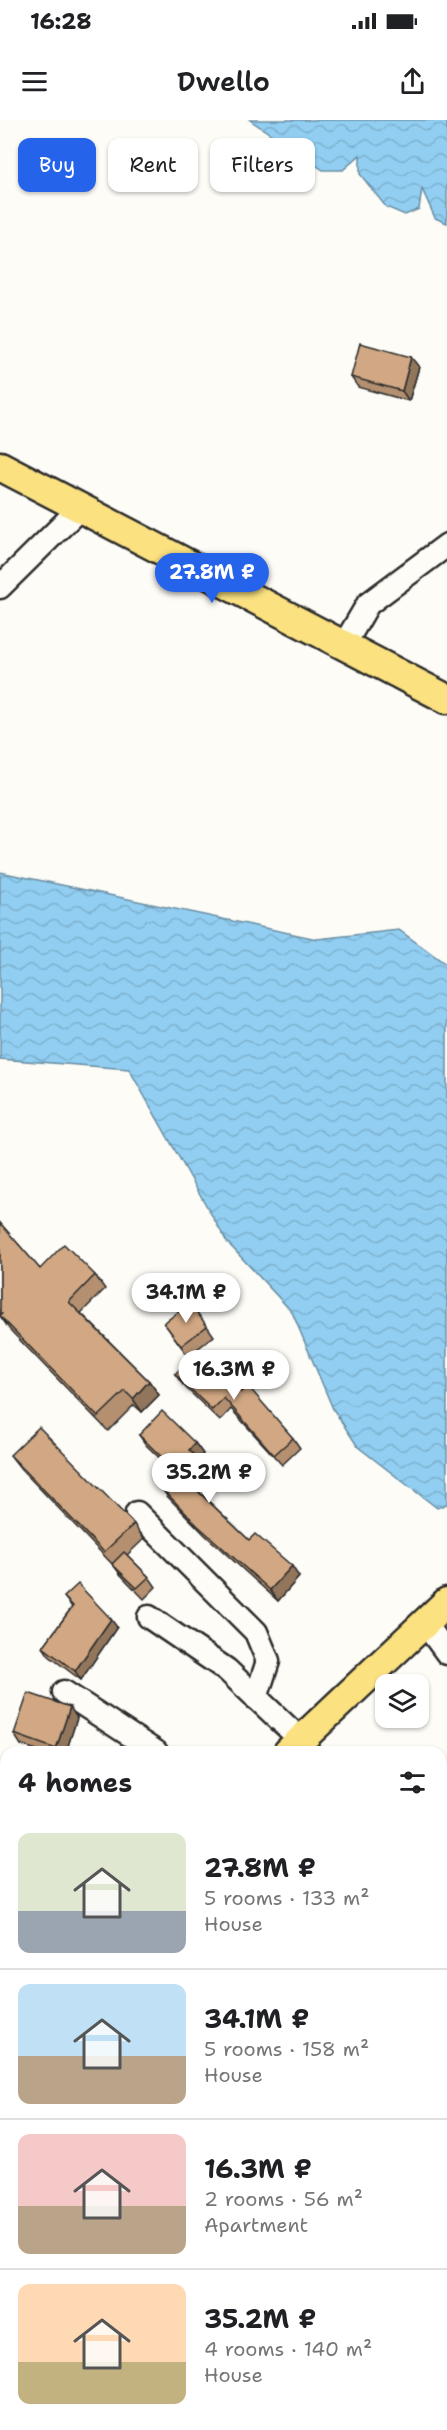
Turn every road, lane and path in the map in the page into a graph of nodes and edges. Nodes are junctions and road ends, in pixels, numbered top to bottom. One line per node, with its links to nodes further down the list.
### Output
1 (0, 466): 2 (main road)
2 (81, 507): 4 (street); 5 (main road)
3 (447, 545): 5 (street)
4 (0, 587)
5 (344, 645): 6 (main road)
6 (447, 699)
7 (137, 1513): 13 (street)
8 (447, 1602): 10 (main road)
9 (149, 1617): 13 (street)
10 (425, 1623): 11 (street); 15 (main road)
11 (447, 1653)
12 (64, 1692): 14 (street)
13 (256, 1698): 15 (street)
14 (147, 1746)
15 (294, 1746)

